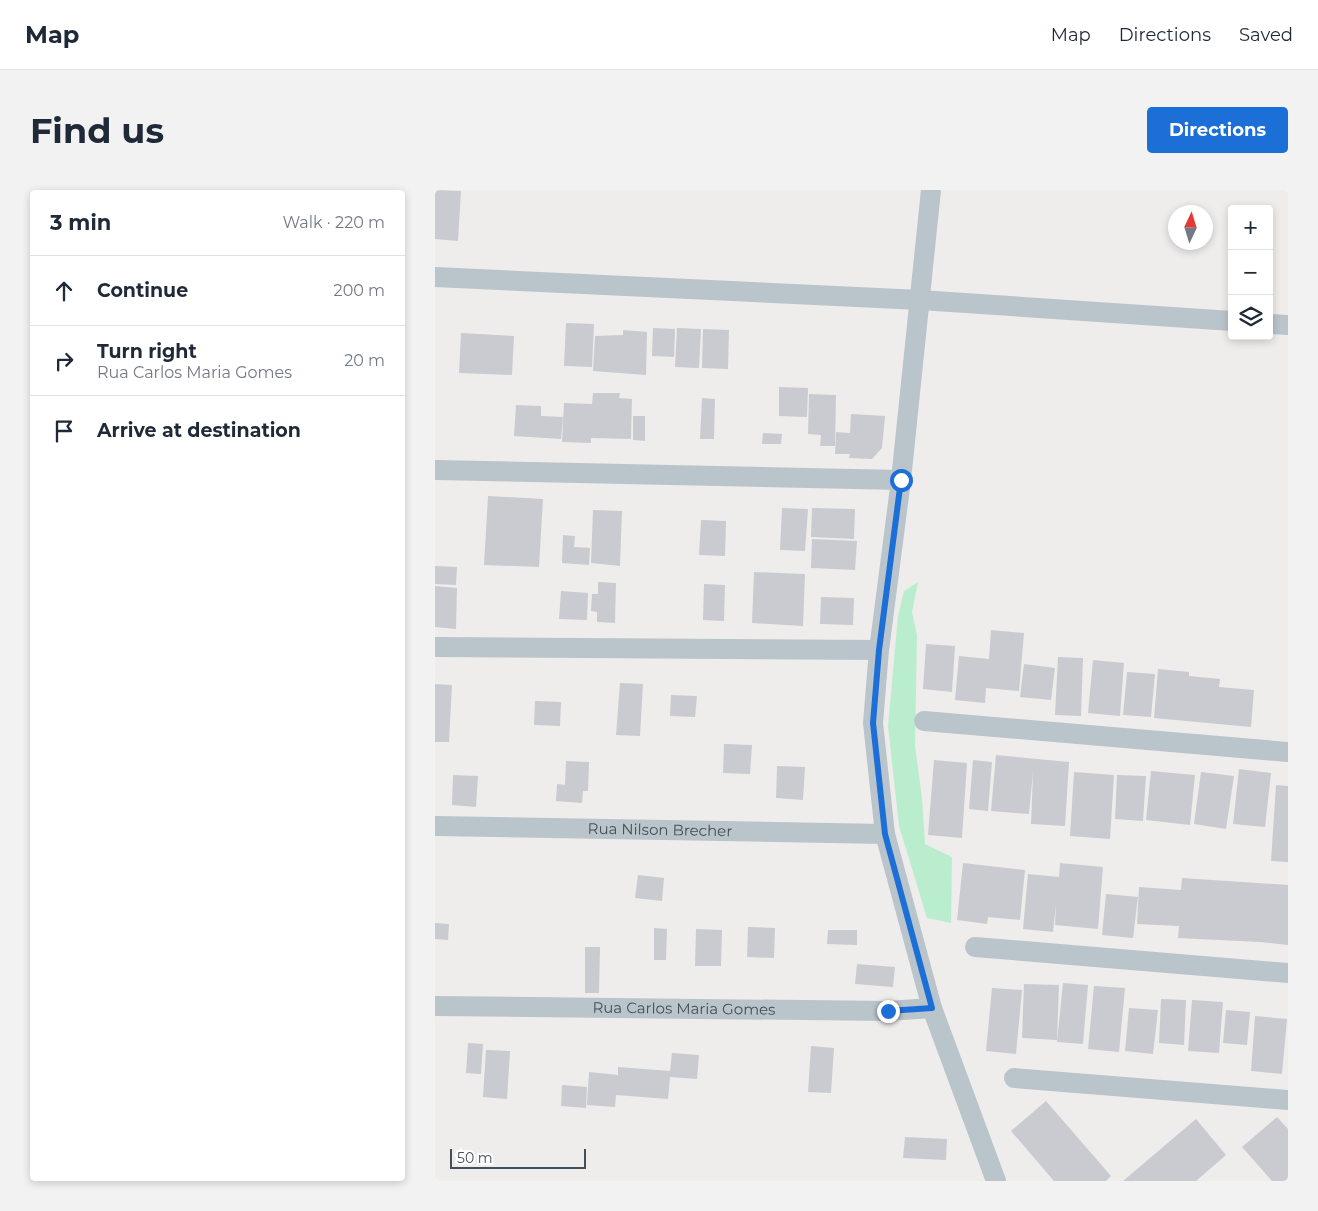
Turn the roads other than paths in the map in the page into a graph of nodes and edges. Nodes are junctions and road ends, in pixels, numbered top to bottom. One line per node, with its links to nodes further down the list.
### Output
1 (931, 190): 3 (street)
2 (435, 277): 3 (street)
3 (920, 300): 4 (street); 8 (street)
4 (1228, 321)
5 (1273, 324): 6 (street)
6 (1288, 325)
7 (435, 470): 8 (street)
8 (901, 480): 10 (street)
9 (435, 647): 10 (street)
10 (879, 650): 14 (street)
11 (924, 721): 12 (street)
12 (1288, 752)
13 (435, 826): 14 (street, Rua Nilson Brecher)
14 (885, 834): 18 (street)
15 (975, 947): 16 (street)
16 (1288, 973)
17 (435, 1006): 18 (street, Rua Carlos Maria Gomes)
18 (932, 1008): 21 (street)
19 (1014, 1078): 20 (street)
20 (1288, 1100)
21 (996, 1181)

